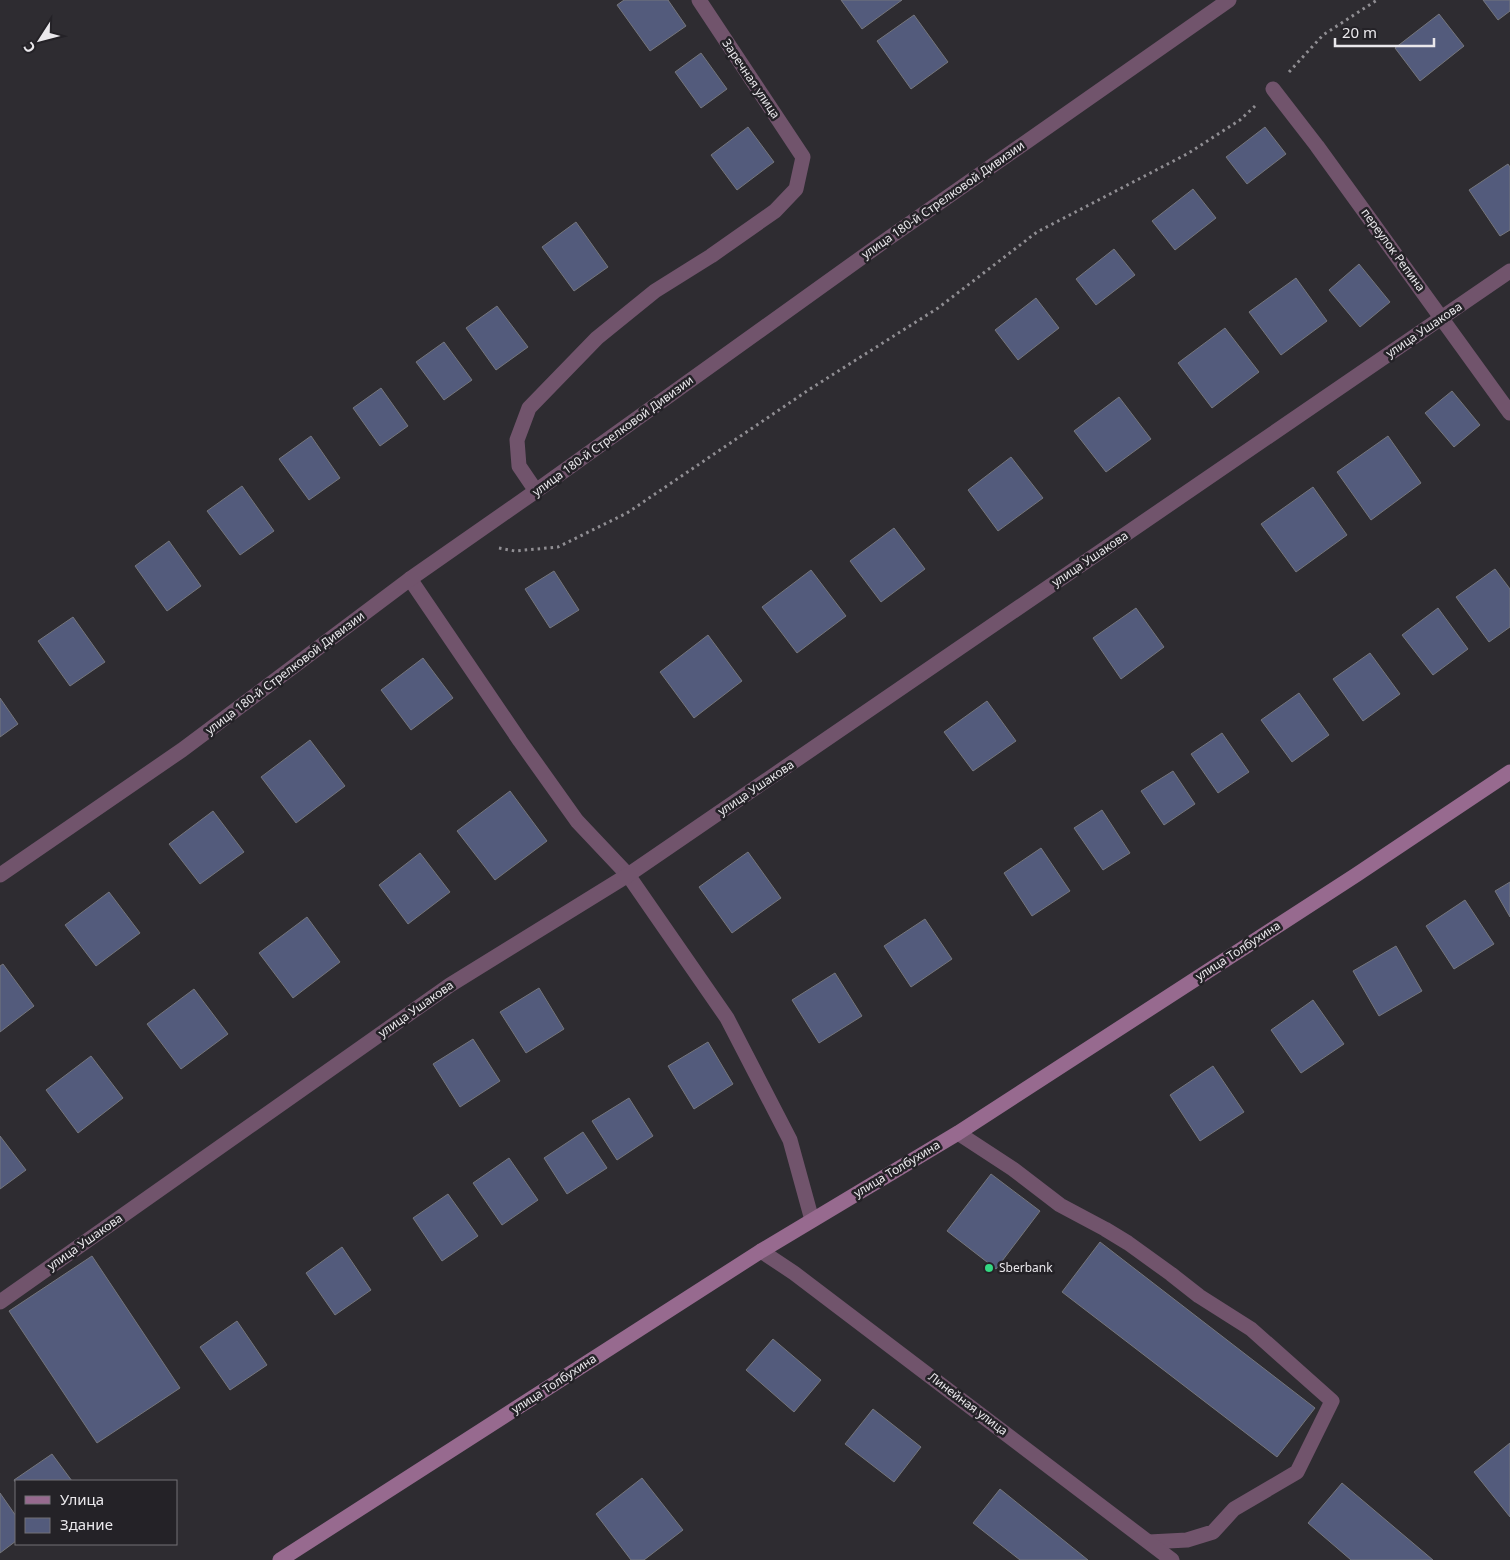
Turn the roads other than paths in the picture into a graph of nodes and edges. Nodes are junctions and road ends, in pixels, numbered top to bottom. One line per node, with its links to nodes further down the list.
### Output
1 (699, 0): 7 (street, Заречная улица)
2 (1229, 0): 7 (street, улица 180-й Стрелковой Дивизии)
3 (1273, 89): 5 (street, переулок Репина)
4 (1510, 271): 5 (street, улица Ушакова)
5 (1442, 318): 6 (street, переулок Репина); 11 (street, улица Ушакова)
6 (1510, 413)
7 (536, 491): 8 (street, улица 180-й Стрелковой Дивизии)
8 (410, 579): 10 (street, улица 180-й Стрелковой Дивизии); 11 (street)
9 (1510, 772): 12 (street, улица Толбухина)
10 (0, 874)
11 (628, 876): 13 (street); 15 (street, улица Ушакова)
12 (958, 1133): 13 (street, улица Толбухина); 16 (street)
13 (812, 1220): 14 (street, улица Толбухина)
14 (761, 1251): 16 (street, Линейная улица); 17 (street, улица Толбухина)
15 (0, 1302)
16 (1149, 1542): 18 (street, Линейная улица)
17 (280, 1560)
18 (1172, 1560)

